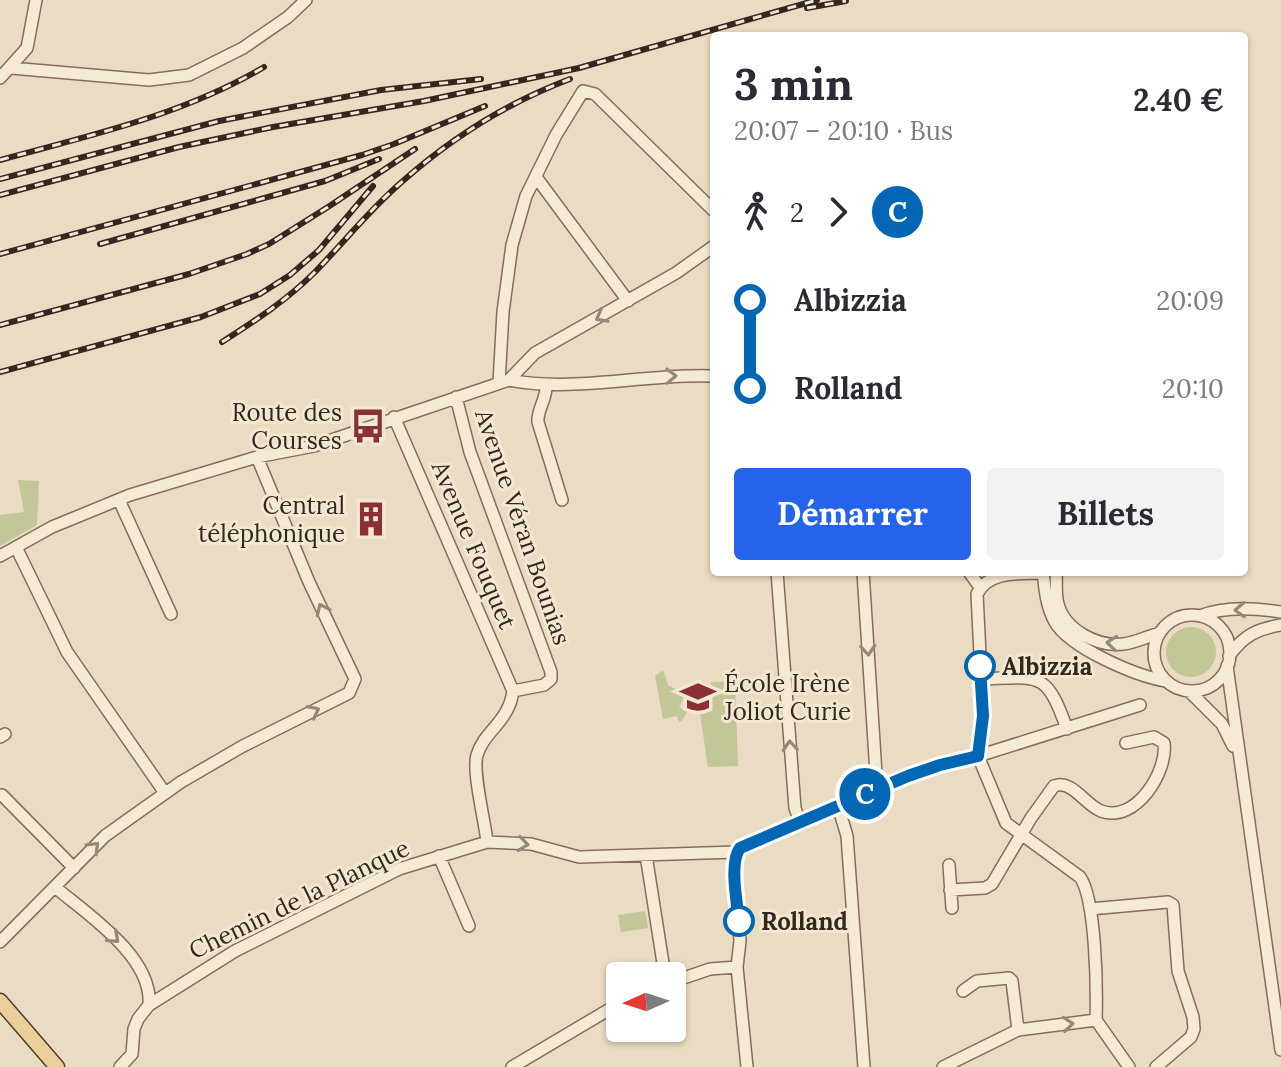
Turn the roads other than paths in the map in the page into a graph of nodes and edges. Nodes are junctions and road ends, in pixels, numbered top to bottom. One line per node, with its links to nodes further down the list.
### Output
1 (36, 0): 3 (street)
2 (306, 0): 3 (street)
3 (11, 68): 4 (street)
4 (0, 78)
5 (536, 177): 6 (street); 8 (street); 11 (street)
6 (710, 207)
7 (710, 249): 8 (street)
8 (628, 301): 9 (street, one-way to 9)
9 (527, 363): 11 (street); 12 (street)
10 (710, 376): 12 (street, one-way to 10)
11 (504, 382): 12 (street); 13 (street)
12 (541, 385): 17 (street)
13 (456, 397): 14 (street); 37 (street, Avenue Véran Bounias)
14 (394, 417): 15 (street); 37 (street, Avenue Fouquet)
15 (257, 457): 16 (street); 45 (street, one-way to 15)
16 (119, 500): 18 (street); 29 (street)
17 (562, 500)
18 (16, 547): 19 (street); 45 (street)
19 (0, 556)
20 (777, 576): 48 (street, one-way to 20)
21 (863, 576): 44 (street, one-way to 44)
22 (972, 576): 27 (street)
23 (998, 576): 27 (street)
24 (1044, 576): 36 (street)
25 (1049, 576): 31 (street)
26 (1056, 576): 31 (street)
27 (980, 587): 35 (street)
28 (1281, 612): 30 (street, one-way to 30)
29 (171, 614)
30 (1200, 616): 33 (street); 34 (street)
31 (1066, 623): 33 (street, one-way to 31)
32 (1281, 625): 34 (street)
33 (1160, 633): 36 (street)
34 (1228, 661): 38 (street); 42 (street)
35 (981, 679): 40 (street); 43 (street)
36 (1166, 681): 38 (street)
37 (513, 691): 50 (street)
38 (1189, 691): 42 (street)
39 (1140, 705): 40 (street)
40 (1067, 729): 43 (street)
41 (1126, 743): 49 (street)
42 (1238, 755): 71 (street)
43 (978, 756): 44 (street); 49 (street)
44 (877, 789): 47 (street)
45 (165, 793): 55 (street, one-way to 45)
46 (2, 795): 55 (street)
47 (838, 806): 48 (street); 79 (street)
48 (800, 822): 51 (street)
49 (1021, 836): 57 (street); 59 (street)
50 (487, 842): 52 (street, Chemin de la Planque, one-way to 52); 53 (street, Chemin de la Planque)
51 (736, 852): 52 (street, Chemin de la Planque); 63 (street)
52 (646, 855): 62 (street)
53 (439, 856): 60 (street); 67 (street, Chemin de la Planque)
54 (949, 865): 57 (street)
55 (74, 868): 56 (street)
56 (55, 887): 61 (street); 67 (street, one-way to 67)
57 (950, 890): 58 (street)
58 (952, 908)
59 (1090, 909): 69 (street); 82 (street)
60 (469, 926)
61 (0, 942)
62 (663, 962)
63 (737, 967): 64 (street); 78 (street)
64 (686, 977)
65 (963, 991): 70 (street)
66 (0, 1001): 74 (main road)
67 (149, 1005): 72 (street)
68 (606, 1011): 77 (street)
69 (1096, 1020): 70 (street, one-way to 69); 81 (street)
70 (1018, 1030): 73 (street)
71 (1281, 1050)
72 (132, 1054): 75 (street); 76 (street)
73 (965, 1062): 80 (street)
74 (57, 1067)
75 (120, 1067)
76 (136, 1067)
77 (512, 1067)
78 (747, 1067)
79 (864, 1067)
80 (943, 1067)
81 (1129, 1067)
82 (1156, 1067)

